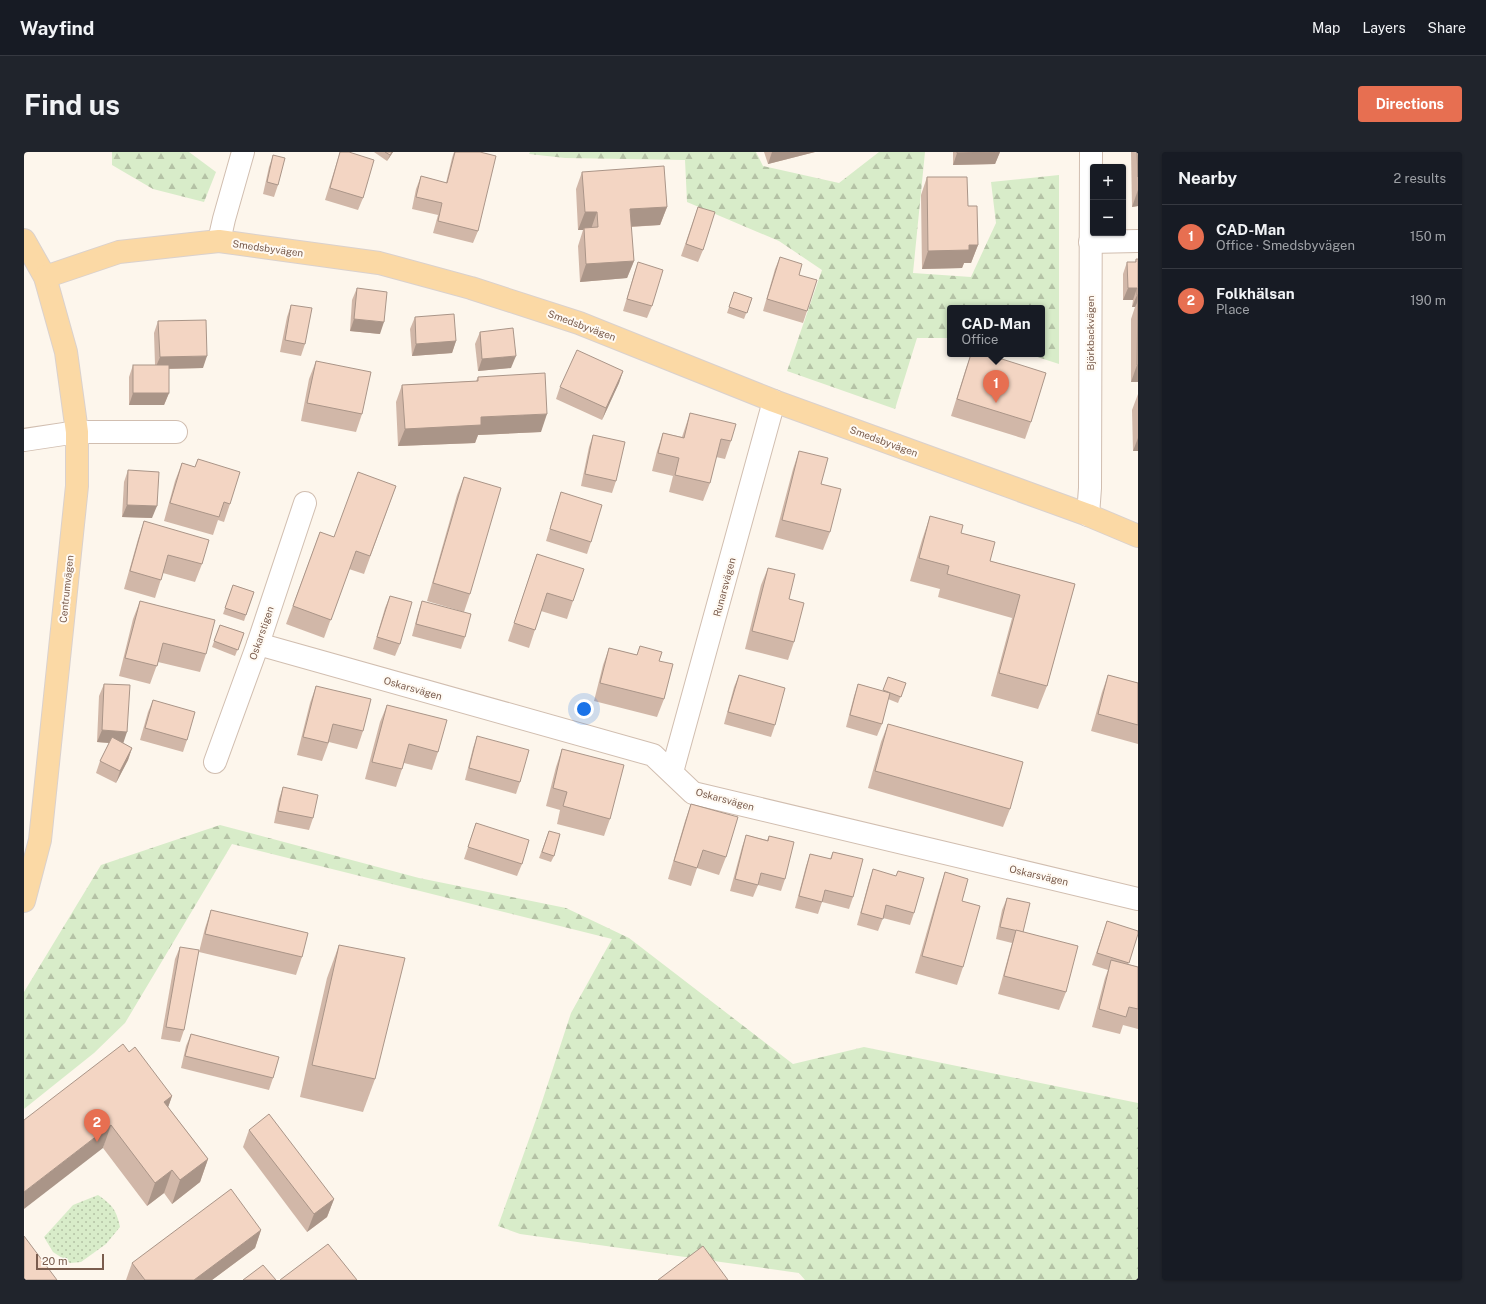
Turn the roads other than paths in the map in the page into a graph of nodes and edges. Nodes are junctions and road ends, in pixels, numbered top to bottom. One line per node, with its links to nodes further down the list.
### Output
1 (243, 152): 4 (street)
2 (1091, 152): 6 (street, Björkbackvägen)
3 (24, 240): 7 (main road)
4 (220, 241): 7 (main road, Smedsbyvägen); 8 (main road, Smedsbyvägen)
5 (1138, 241): 6 (street)
6 (1090, 242): 13 (street, Björkbackvägen)
7 (45, 277): 9 (main road, Centrumvägen)
8 (774, 401): 13 (main road, Smedsbyvägen); 17 (street, Runarsvägen)
9 (77, 432): 10 (street); 11 (street); 19 (main road, Centrumvägen)
10 (176, 432)
11 (24, 440)
12 (306, 503): 15 (street, Oskarstigen)
13 (1088, 515): 14 (main road, Smedsbyvägen)
14 (1138, 536)
15 (258, 644): 16 (street, Oskarstigen); 17 (street, Oskarsvägen)
16 (215, 762)
17 (672, 772): 18 (street, Oskarsvägen)
18 (1138, 899)
19 (24, 901)

